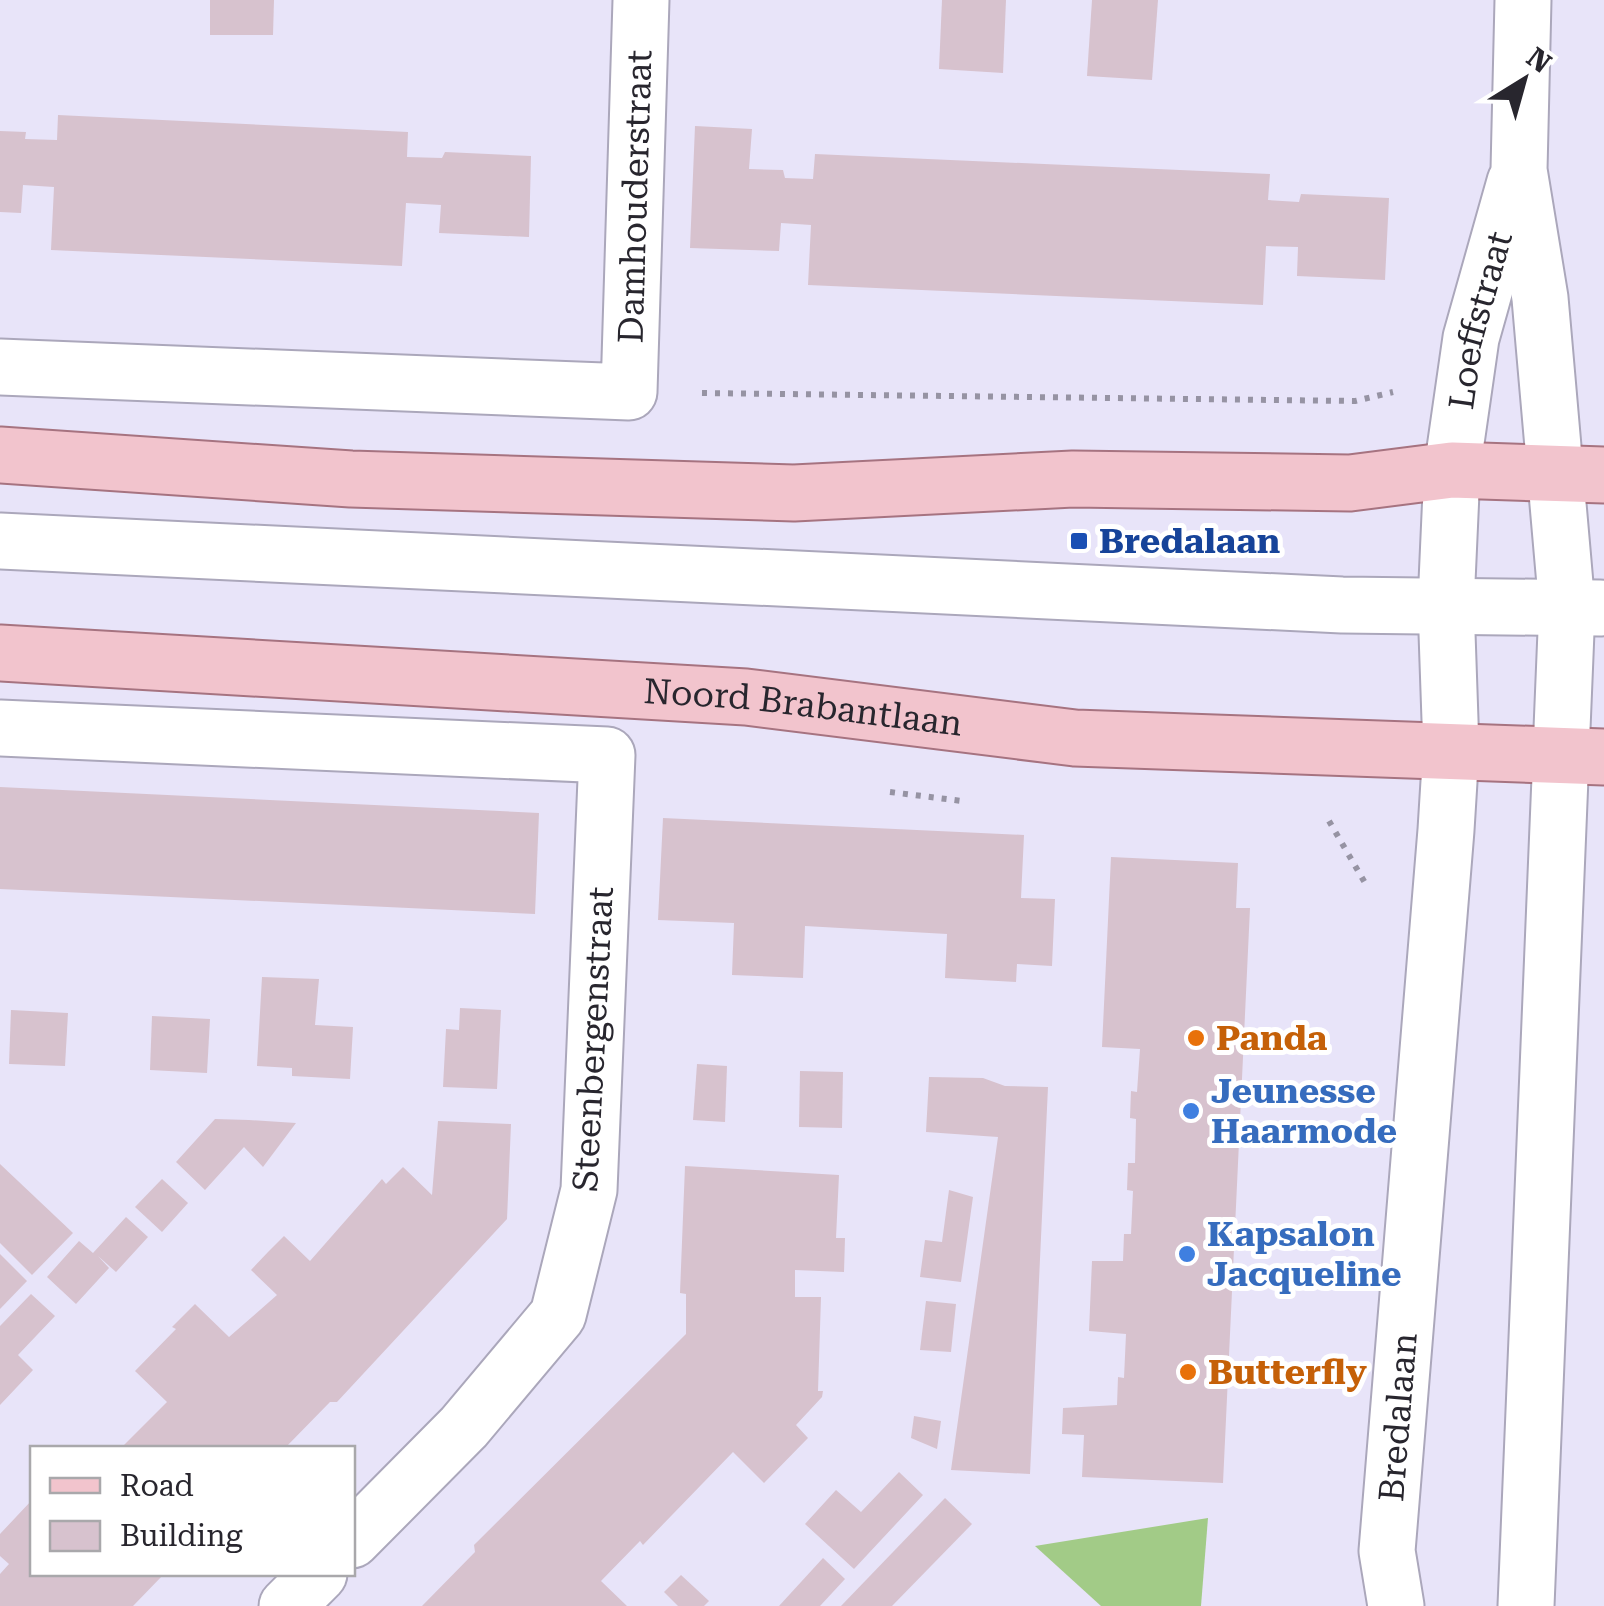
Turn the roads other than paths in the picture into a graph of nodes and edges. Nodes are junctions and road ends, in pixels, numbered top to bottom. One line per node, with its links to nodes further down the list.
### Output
1 (641, 0): 4 (street, Damhouderstraat)
2 (1523, 0): 3 (street, Loeffstraat)
3 (1518, 170): 6 (street, Loeffstraat); 7 (street, Loeffstraat)
4 (0, 367)
5 (0, 455): 6 (main road)
6 (1452, 470): 7 (main road); 9 (street, Loeffstraat)
7 (1579, 475): 10 (street, Loeffstraat)
8 (0, 541): 9 (street)
9 (1446, 604): 10 (street); 13 (street, Bredalaan)
10 (1585, 608): 14 (street, Loeffstraat)
11 (0, 653): 13 (main road, Noord Brabantlaan)
12 (0, 728): 15 (street, Steenbergenstraat)
13 (1451, 749): 14 (main road, Noord Brabantlaan); 18 (street, Bredalaan)
14 (1584, 757): 19 (street)
15 (355, 1537)
16 (318, 1576): 17 (street)
17 (288, 1606)
18 (1396, 1606)
19 (1526, 1606)

